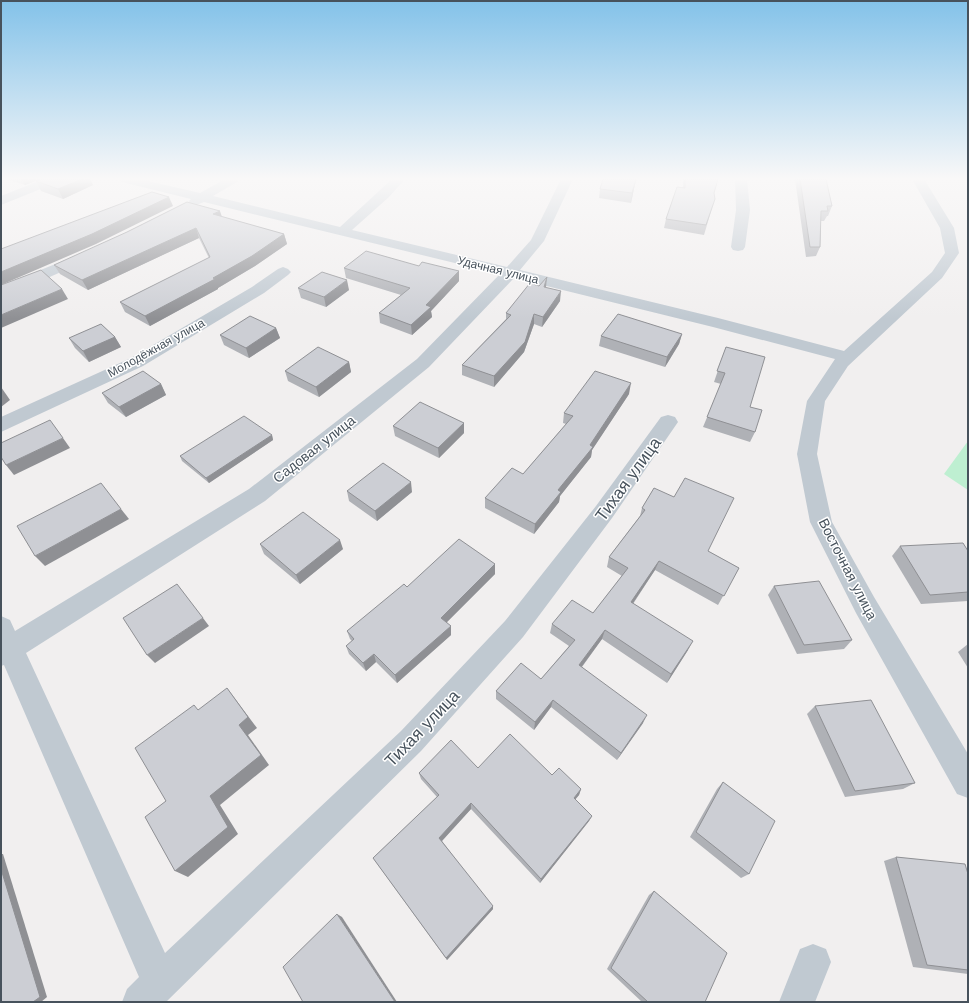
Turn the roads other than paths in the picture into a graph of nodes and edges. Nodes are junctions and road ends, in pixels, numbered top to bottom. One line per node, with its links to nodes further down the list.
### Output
1 (316, 226): 6 (street, Удачная улица)
2 (349, 226): 6 (street)
3 (544, 226): 10 (street, Садовая улица)
4 (741, 226): 7 (street)
5 (946, 226): 12 (street, Восточная улица)
6 (342, 232): 10 (street, Удачная улица)
7 (738, 247)
8 (94, 252): 11 (street)
9 (283, 272): 14 (street, Молодёжная улица)
10 (510, 273): 12 (street, Удачная улица); 15 (street, Садовая улица)
11 (1, 292)
12 (847, 357): 16 (street, Восточная улица)
13 (668, 422): 18 (street, Тихая улица)
14 (1, 425)
15 (4, 644): 18 (street)
16 (968, 783)
17 (814, 962): 19 (street)
18 (150, 992)
19 (797, 1002)

